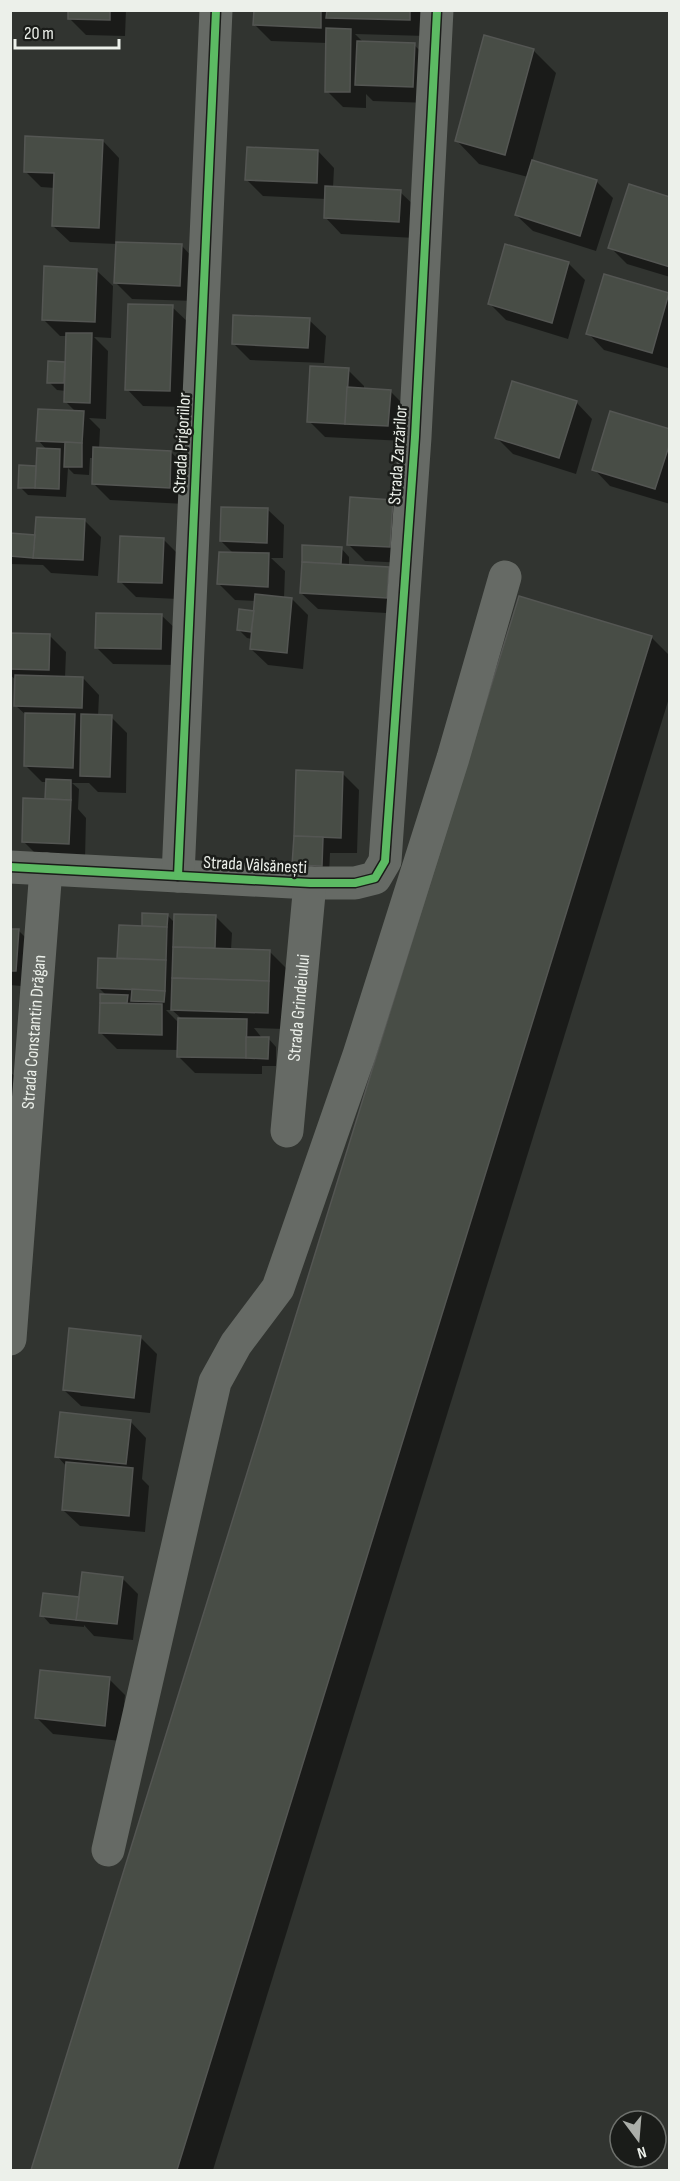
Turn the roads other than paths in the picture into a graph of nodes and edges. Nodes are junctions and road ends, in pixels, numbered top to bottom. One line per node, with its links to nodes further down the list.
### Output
1 (216, 10): 6 (street, Strada Prigoriilor)
2 (437, 10): 7 (street, Strada Zarzărilor)
3 (505, 577): 9 (street)
4 (10, 867): 5 (street, Strada Vâlsănești)
5 (46, 869): 6 (street, Strada Vâlsănești); 11 (street, Strada Constantin Drăgan)
6 (178, 876): 8 (street, Strada Vâlsănești)
7 (365, 880): 8 (street, Strada Vâlsănești); 9 (street)
8 (310, 883): 10 (street, Strada Grindeiului)
9 (406, 902): 12 (street)
10 (287, 1131)
11 (10, 1339)
12 (108, 1850)

